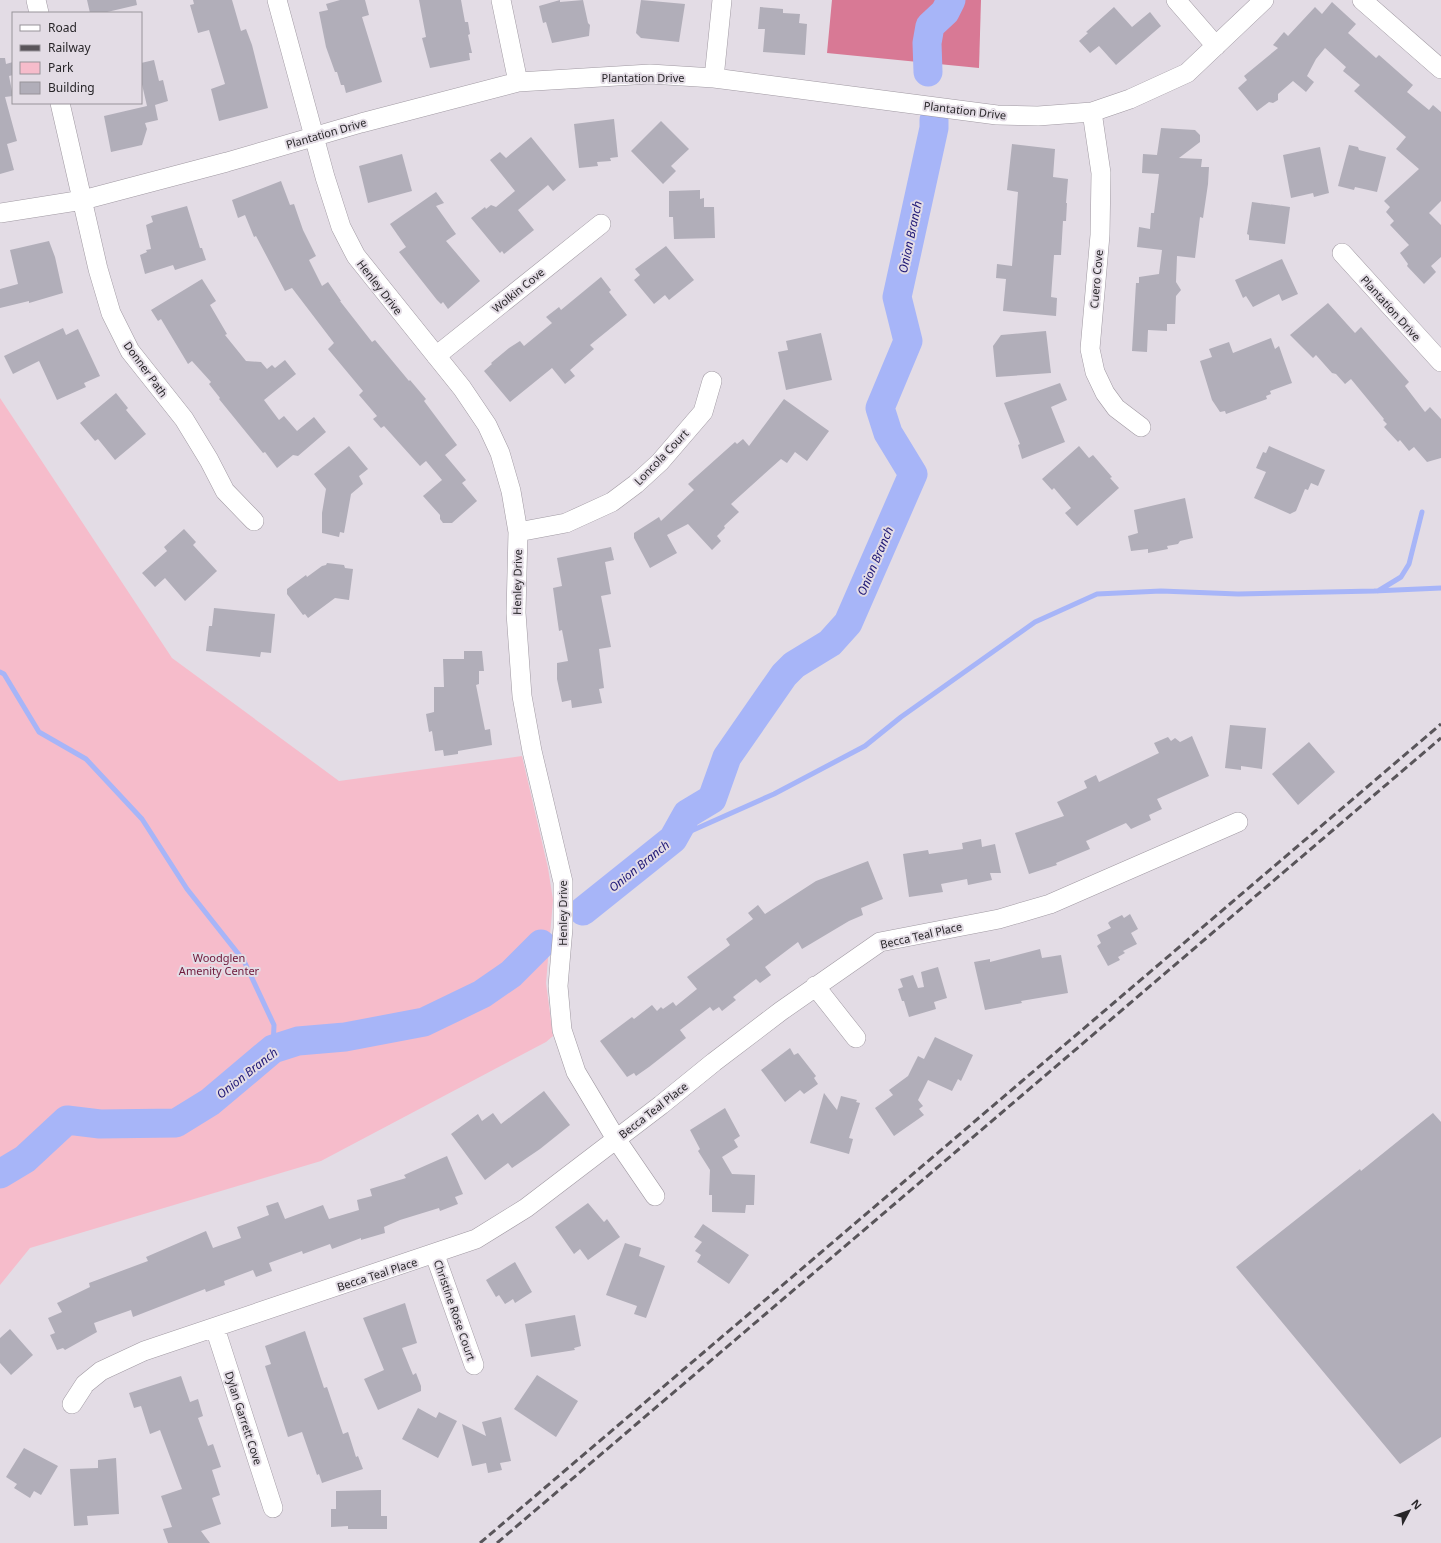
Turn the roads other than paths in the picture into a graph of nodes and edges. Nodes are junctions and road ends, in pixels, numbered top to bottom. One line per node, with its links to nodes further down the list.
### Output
1 (36, 0): 8 (street)
2 (277, 0): 15 (street, Henley Drive)
3 (501, 0): 12 (street)
4 (722, 0): 11 (street)
5 (1176, 0): 9 (street)
6 (1264, 0): 9 (street, Plantation Drive)
7 (1362, 0): 10 (street)
8 (39, 12)
9 (1216, 46): 14 (street, Plantation Drive)
10 (1441, 69)
11 (714, 78): 12 (street, Plantation Drive); 14 (street, Plantation Drive)
12 (518, 82): 15 (street, Plantation Drive)
13 (60, 104): 16 (street, Donner Path)
14 (1092, 112): 23 (street, Cuero Cove)
15 (314, 137): 16 (street, Plantation Drive); 20 (street, Henley Drive)
16 (83, 200): 17 (street, Plantation Drive); 24 (street, Donner Path)
17 (0, 214)
18 (601, 224): 20 (street, Wolkin Cove)
19 (1342, 253): 21 (street, Plantation Drive)
20 (436, 356): 25 (street, Henley Drive)
21 (1441, 362)
22 (712, 380): 25 (street, Loncola Court)
23 (1141, 427)
24 (254, 521)
25 (518, 532): 29 (street, Henley Drive)
26 (1238, 822): 27 (street, Becca Teal Place)
27 (815, 986): 28 (street); 29 (street, Becca Teal Place)
28 (856, 1038)
29 (616, 1139): 30 (street, Henley Drive); 31 (street, Becca Teal Place)
30 (655, 1196)
31 (435, 1255): 32 (street, Becca Teal Place); 33 (street, Christine Rose Court)
32 (215, 1328): 34 (street, Becca Teal Place); 35 (street, Dylan Garrett Cove)
33 (474, 1365)
34 (72, 1404)
35 (273, 1508)

